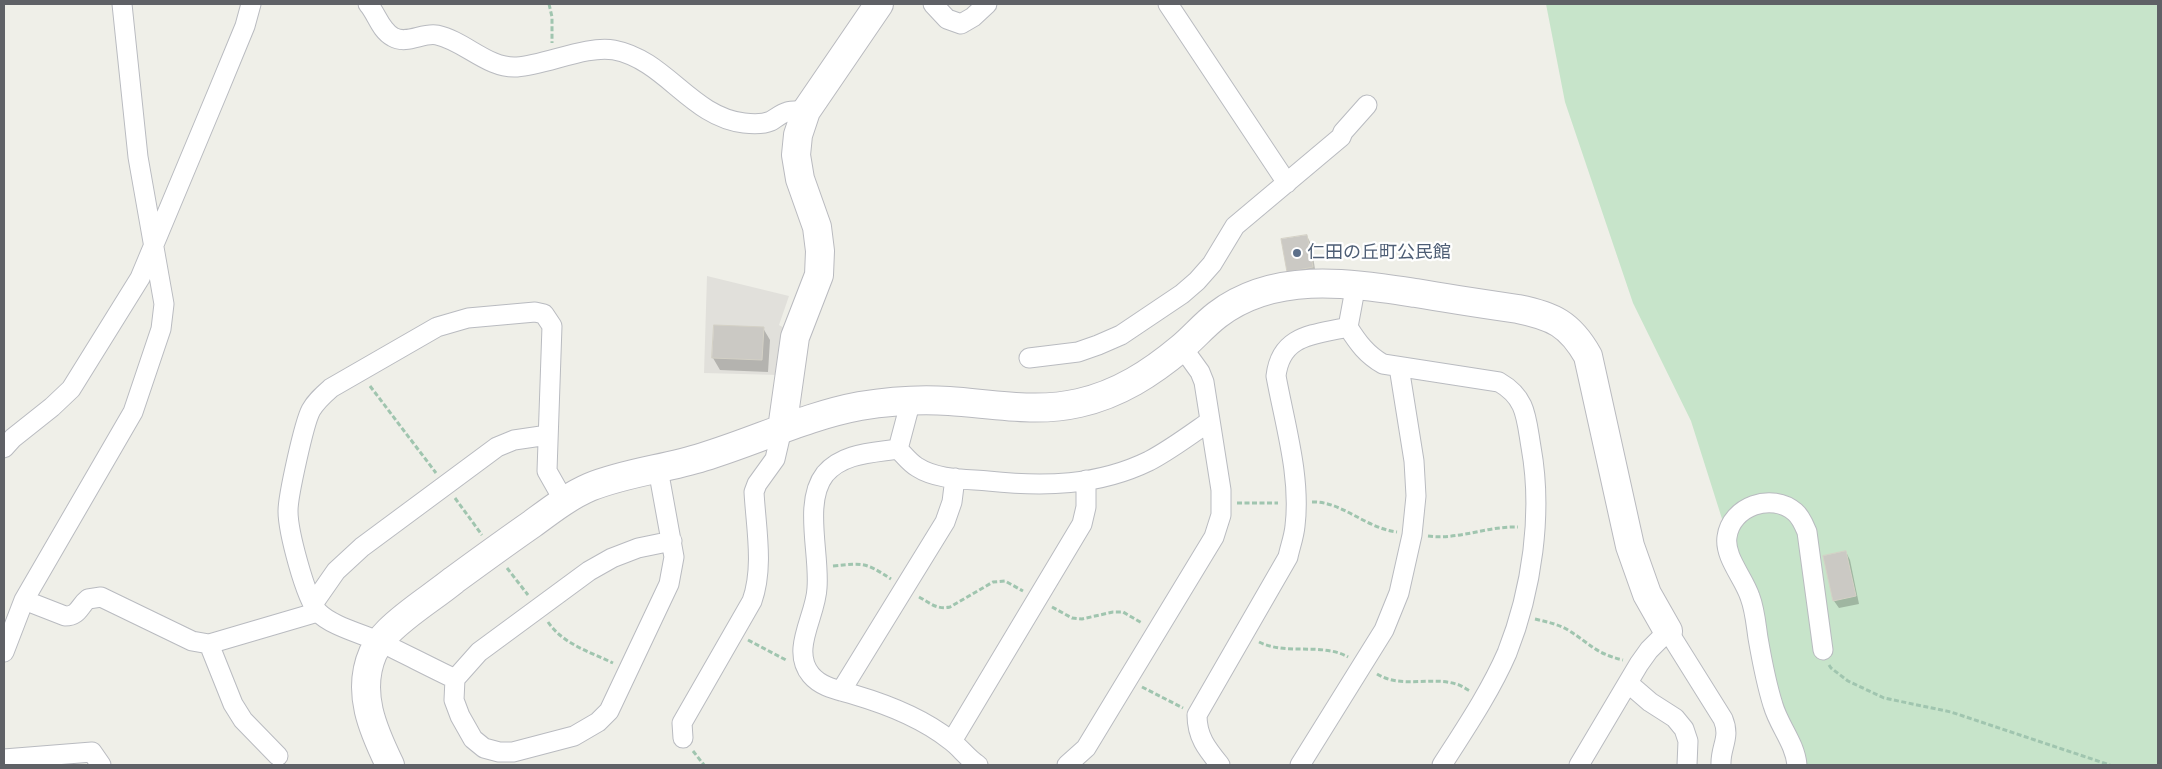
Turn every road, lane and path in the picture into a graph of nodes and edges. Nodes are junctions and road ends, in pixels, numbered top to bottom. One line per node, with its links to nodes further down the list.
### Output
1 (122, 4): 13 (street)
2 (251, 4): 13 (street)
3 (368, 4): 9 (street)
4 (549, 4): 9 (path)
5 (879, 4): 11 (street)
6 (933, 4): 7 (street)
7 (987, 4)
8 (1168, 4): 12 (street)
9 (552, 60): 11 (street)
10 (1367, 104): 12 (street)
11 (806, 111): 21 (street)
12 (1287, 183): 17 (street)
13 (154, 247): 23 (street); 35 (street)
14 (1356, 284): 15 (street); 16 (street); 39 (street)
15 (1348, 327): 18 (street); 29 (street)
16 (1182, 347): 19 (street); 20 (street)
17 (1029, 358)
18 (1399, 367): 37 (street); 61 (street)
19 (911, 400): 21 (street); 24 (street)
20 (1210, 421): 27 (street); 30 (street)
21 (782, 429): 25 (street); 40 (street)
22 (548, 435): 28 (street); 36 (street); 36 (street)
23 (4, 448)
24 (898, 449): 26 (street); 32 (street)
25 (658, 469): 28 (street); 31 (street)
26 (955, 478): 27 (street); 33 (street)
27 (1086, 480): 34 (street)
28 (564, 501): 41 (street)
29 (1297, 502): 30 (path); 51 (street)
30 (1222, 503): 38 (street)
31 (672, 541): 47 (street); 47 (street)
32 (818, 567): 33 (path); 50 (street)
33 (905, 588): 34 (path); 50 (street)
34 (1037, 599): 38 (path); 53 (street)
35 (24, 600): 42 (street); 44 (street)
36 (315, 608): 41 (street); 42 (street)
37 (1520, 615): 46 (path); 62 (street)
38 (1157, 631): 48 (street)
39 (1668, 631): 46 (street); 65 (street)
40 (734, 633): 45 (path); 52 (street)
41 (379, 642): 47 (street); 57 (street)
42 (209, 644): 54 (street)
43 (1822, 650): 66 (street); 67 (path)
44 (4, 652)
45 (793, 664)
46 (1639, 664): 49 (street)
47 (455, 679)
48 (1128, 680): 51 (path); 59 (street)
49 (1628, 683): 63 (street); 64 (street)
50 (841, 691): 53 (street)
51 (1197, 715): 60 (street)
52 (683, 738)
53 (952, 741): 58 (street)
54 (278, 756)
55 (4, 759): 56 (street)
56 (101, 765)
57 (390, 765)
58 (978, 765)
59 (1067, 765)
60 (1220, 765)
61 (1300, 765)
62 (1442, 765)
63 (1579, 765)
64 (1687, 765)
65 (1721, 765)
66 (1796, 765)
67 (2110, 765)

